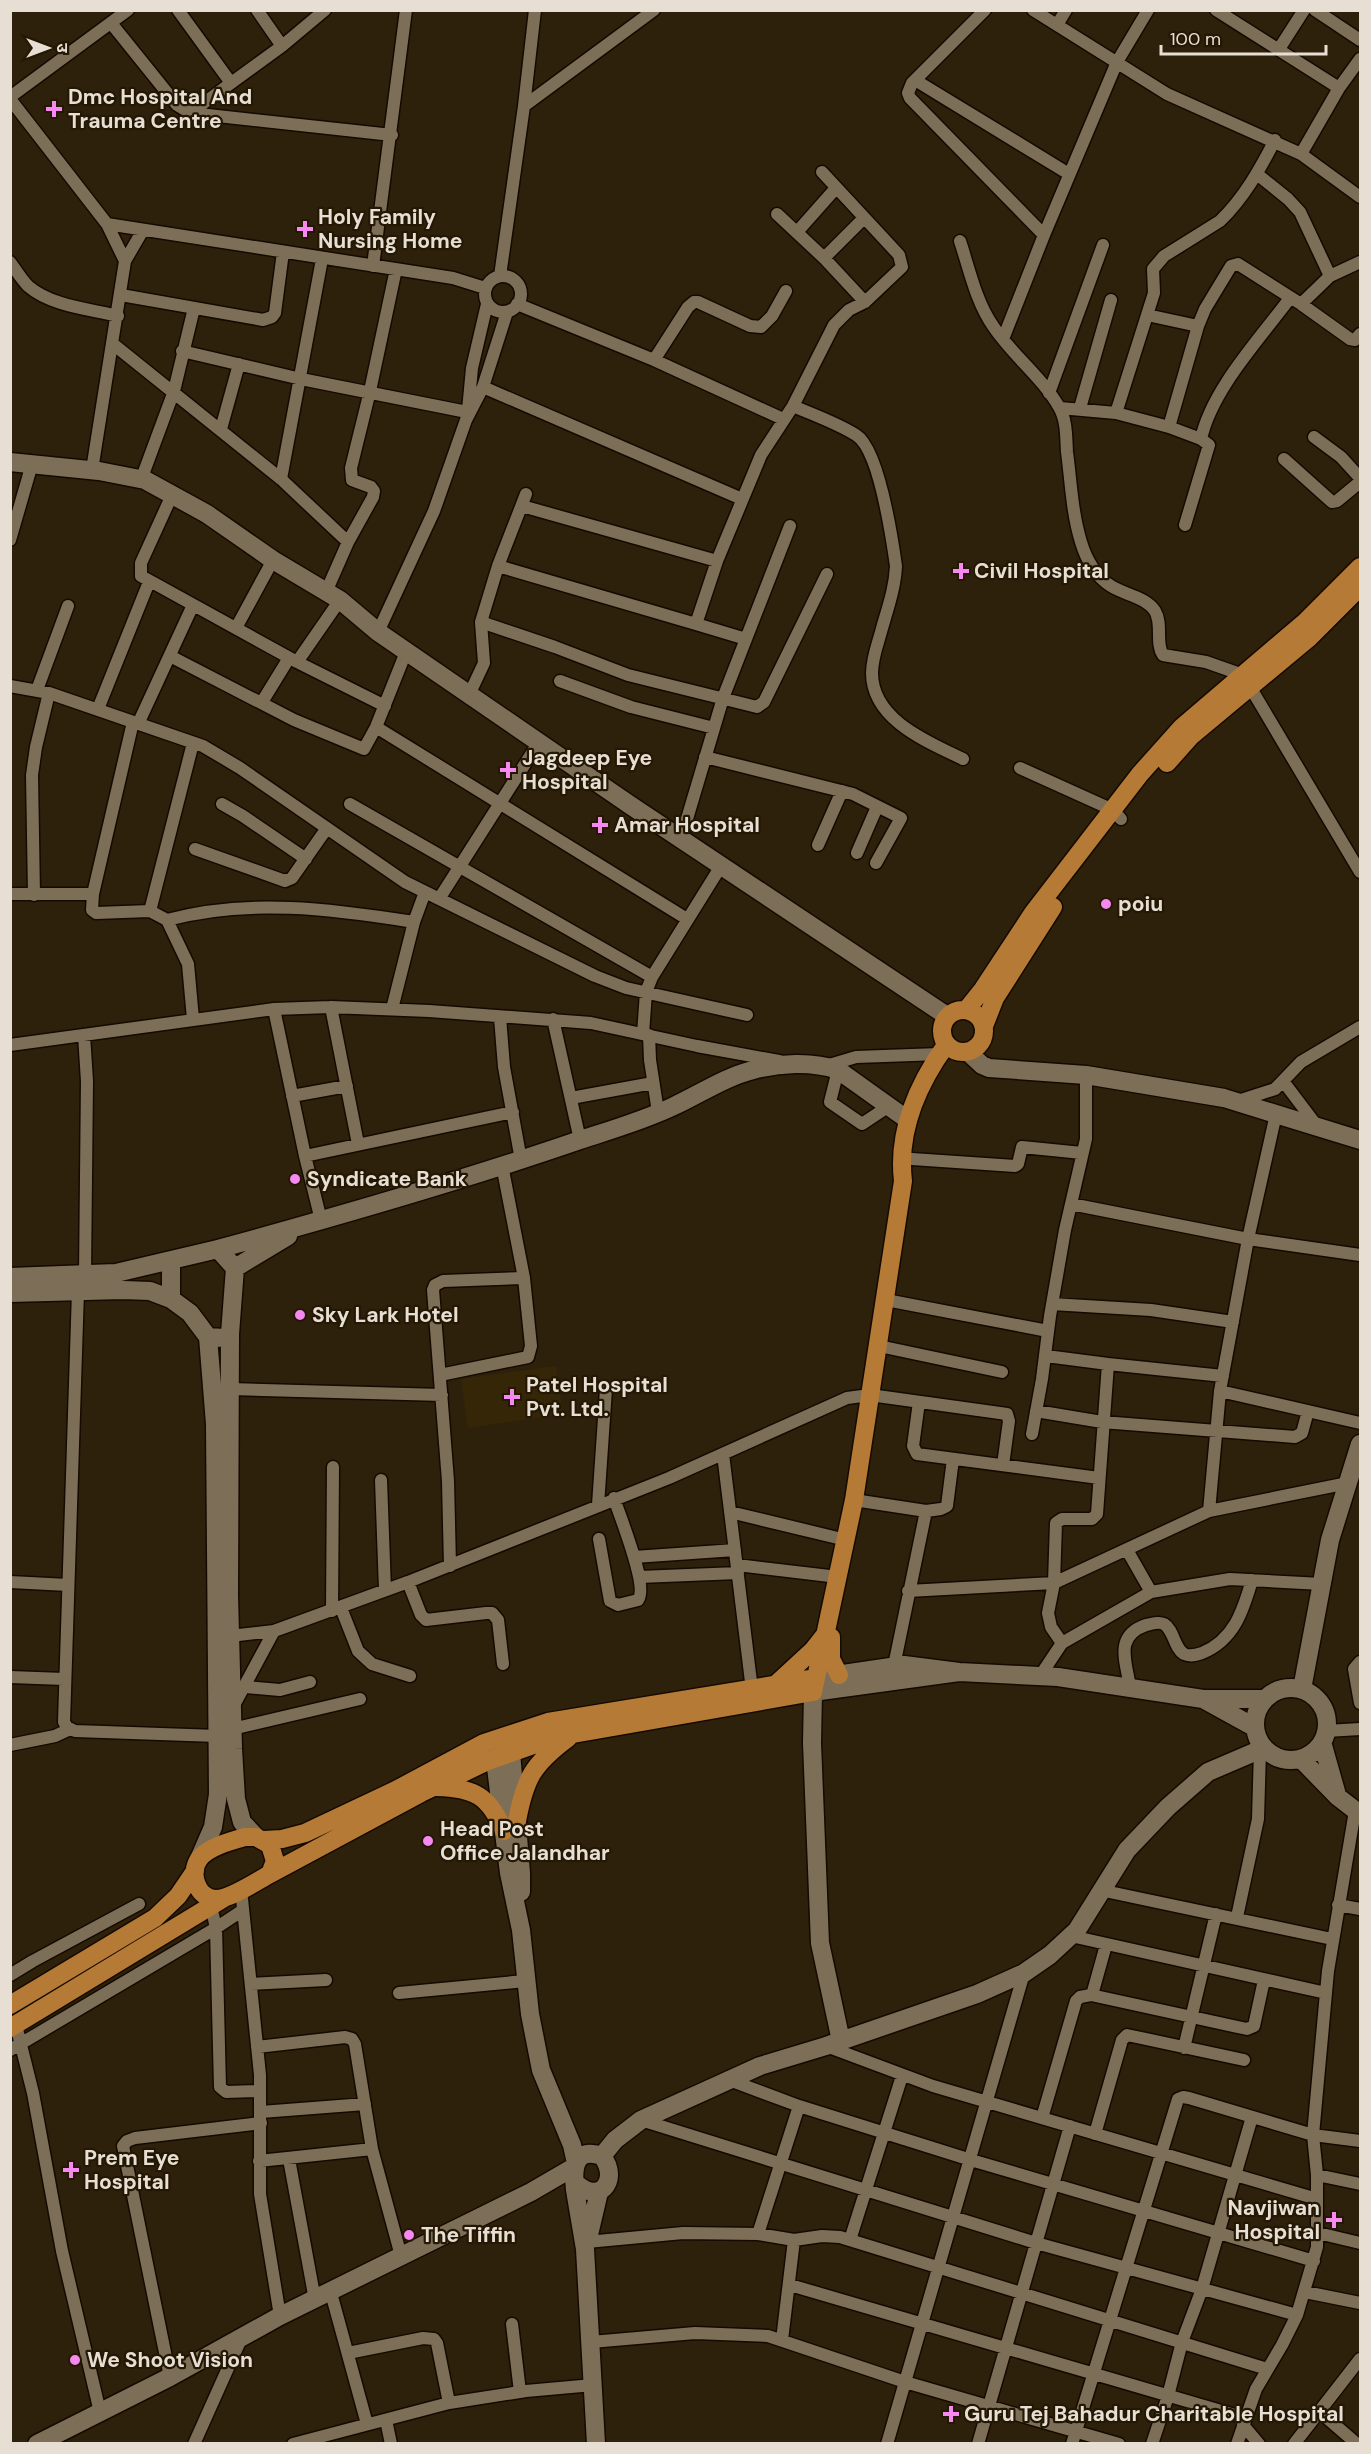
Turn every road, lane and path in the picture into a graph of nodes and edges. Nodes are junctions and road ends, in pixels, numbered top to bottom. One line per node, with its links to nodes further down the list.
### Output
1 (128, 10): 15 (street)
2 (178, 10): 23 (street)
3 (257, 10): 18 (street)
4 (325, 10): 18 (street)
5 (406, 10): 28 (street)
6 (535, 10): 26 (street)
7 (654, 10): 26 (street)
8 (985, 10): 22 (street)
9 (1033, 10): 16 (street)
10 (1066, 10): 16 (street)
11 (1148, 10): 21 (street)
12 (1216, 10): 19 (street)
13 (1304, 10): 19 (street)
14 (1315, 10): 17 (street)
15 (111, 23): 25 (street); 27 (street)
16 (1057, 25): 21 (street)
17 (1360, 40)
18 (282, 45): 23 (street)
19 (1279, 49): 24 (street)
20 (1360, 59): 24 (street)
21 (1117, 62): 29 (street); 32 (street)
22 (915, 80): 32 (street); 41 (street)
23 (231, 83): 27 (street)
24 (1339, 88): 30 (street)
25 (10, 98): 38 (street)
26 (524, 106): 52 (street)
27 (189, 113): 28 (street)
28 (392, 135): 50 (street)
29 (1275, 140): 30 (street); 33 (street)
30 (1301, 154): 35 (street)
31 (822, 172): 34 (street)
32 (1069, 174): 41 (street)
33 (1257, 174): 53 (street); 65 (street)
34 (836, 188): 37 (street); 40 (street)
35 (1360, 197)
36 (777, 214): 40 (street)
37 (863, 219): 45 (street); 61 (street)
38 (107, 224): 39 (street); 47 (street)
39 (143, 230): 44 (street); 47 (street)
40 (797, 232): 45 (street)
41 (1044, 235): 69 (street)
42 (960, 241): 69 (street)
43 (1103, 245): 78 (street)
44 (283, 252): 46 (street); 63 (street)
45 (824, 258): 61 (street)
46 (322, 259): 50 (street); 74 (street)
47 (125, 261): 58 (street)
48 (10, 262): 55 (street)
49 (1360, 262): 53 (street)
50 (373, 266): 51 (street)
51 (396, 268): 56 (street); 77 (street)
52 (500, 276): 56 (street); 64 (street)
53 (1330, 276): 60 (street)
54 (10, 282): 55 (street)
55 (26, 284): 66 (street)
56 (485, 288): 62 (street)
57 (786, 291): 72 (street)
58 (122, 295): 63 (street); 66 (street)
59 (1112, 300): 81 (street)
60 (1295, 301): 67 (street); 68 (street); 88 (street)
61 (865, 302): 79 (street)
62 (487, 304): 64 (street); 83 (street)
63 (194, 308): 71 (street)
64 (512, 308): 72 (street); 75 (street)
65 (1147, 315): 67 (street); 82 (street)
66 (118, 316): 70 (street)
67 (1198, 326): 85 (street)
68 (1360, 334)
69 (1003, 339): 78 (street)
70 (113, 344): 76 (street); 92 (street)
71 (182, 351): 73 (street); 76 (street)
72 (654, 360): 84 (street)
73 (238, 364): 74 (street); 86 (street)
74 (301, 379): 77 (street); 93 (street)
75 (483, 387): 83 (street); 98 (street)
76 (174, 391): 86 (street); 94 (street)
77 (370, 392): 83 (street); 103 (street)
78 (1049, 393): 80 (street)
79 (793, 406): 84 (street); 137 (street)
80 (1060, 408): 81 (street); 122 (street)
81 (1080, 408): 82 (street)
82 (1116, 412): 85 (street)
83 (467, 416): 117 (street)
84 (783, 419): 98 (street)
85 (1169, 427): 88 (street)
86 (221, 429): 93 (street)
87 (1314, 437): 95 (street)
88 (1201, 439): 100 (street)
89 (1284, 459): 95 (street)
90 (10, 462): 91 (street)
91 (32, 464): 92 (street); 102 (street)
92 (92, 470): 94 (street)
93 (281, 479): 103 (street)
94 (141, 480): 97 (street)
95 (1360, 480)
96 (526, 494): 99 (street)
97 (172, 495): 104 (street); 109 (street)
98 (741, 499): 105 (street)
99 (522, 506): 105 (street); 106 (street)
100 (1185, 525)
101 (790, 526): 118 (street)
102 (10, 540)
103 (348, 542): 111 (street)
104 (273, 560): 111 (street); 116 (street)
105 (717, 561): 115 (street)
106 (498, 566): 114 (street); 115 (street)
107 (1360, 567): 122 (main road)
108 (827, 574): 127 (street)
109 (149, 582): 112 (street); 130 (street)
110 (1360, 587): 122 (main road)
111 (333, 596): 117 (street); 121 (street)
112 (193, 605): 116 (street); 120 (street)
113 (68, 606): 125 (street)
114 (481, 622): 126 (street); 127 (street)
115 (696, 624): 118 (street)
116 (236, 628): 121 (street)
117 (378, 632): 119 (street)
118 (746, 639): 127 (street)
119 (406, 652): 126 (street); 129 (street)
120 (170, 656): 128 (street); 131 (street)
121 (293, 660): 128 (street); 129 (street)
122 (1247, 680): 144 (main road); 155 (street)
123 (560, 681): 133 (street)
124 (11, 686): 125 (street)
125 (43, 691): 130 (street); 159 (street)
126 (469, 695): 134 (street)
127 (723, 698): 133 (street)
128 (262, 702): 132 (street)
129 (385, 706): 132 (street)
130 (98, 709): 131 (street)
131 (135, 723): 135 (street); 158 (street)
132 (376, 727): 140 (street)
133 (714, 728): 136 (street)
134 (539, 742): 140 (street); 146 (street)
135 (193, 743): 145 (street); 161 (street)
136 (705, 757): 139 (street); 146 (street)
137 (963, 759)
138 (1020, 768): 144 (street)
139 (842, 791): 143 (street); 147 (street)
140 (499, 802): 152 (street); 162 (street)
141 (222, 804): 150 (street)
142 (350, 804): 152 (street)
143 (878, 807): 149 (street); 151 (street)
144 (1117, 814): 154 (main road)
145 (327, 828): 150 (street); 156 (street)
146 (681, 839): 153 (street)
147 (818, 845)
148 (195, 849): 150 (street)
149 (857, 853)
150 (306, 859)
151 (876, 863)
152 (459, 865): 160 (street); 165 (street)
153 (721, 866): 162 (street); 172 (street)
154 (1074, 870): 170 (main road); 176 (main road)
155 (1360, 872)
156 (425, 892): 160 (street); 164 (street)
157 (10, 894): 159 (street)
158 (93, 894): 159 (street); 161 (street)
159 (34, 895)
160 (439, 898): 166 (street)
161 (150, 911): 163 (street)
162 (687, 919): 165 (street)
163 (167, 920): 164 (street); 174 (street)
164 (414, 922): 169 (street)
165 (652, 977): 166 (street)
166 (646, 992): 171 (street); 179 (street)
167 (331, 1007): 168 (street); 169 (street); 187 (street)
168 (274, 1009): 174 (street); 188 (street)
169 (392, 1009): 173 (street)
170 (967, 1010): 172 (main road); 176 (main road)
171 (747, 1015)
172 (947, 1016): 181 (main road)
173 (500, 1017): 175 (street); 192 (street)
174 (193, 1019): 178 (street)
175 (553, 1019): 179 (street); 189 (street)
176 (984, 1026): 181 (main road)
177 (1360, 1027): 185 (street)
178 (84, 1035): 180 (street); 215 (street)
179 (646, 1035): 182 (street); 186 (street)
180 (10, 1045)
181 (952, 1050): 183 (street); 184 (street); 195 (main road); 202 (main road)
182 (801, 1065): 183 (street); 193 (street)
183 (832, 1068): 191 (street); 191 (street)
184 (1086, 1075): 190 (street); 200 (street)
185 (1283, 1081): 190 (street); 196 (street)
186 (653, 1083): 189 (street); 193 (street)
187 (347, 1086): 188 (street); 199 (street)
188 (292, 1096): 201 (street)
189 (571, 1098): 197 (street)
190 (1235, 1102): 194 (street)
191 (889, 1106): 195 (street)
192 (513, 1112): 199 (street); 203 (street)
193 (658, 1112): 197 (street)
194 (1276, 1114): 196 (street); 208 (street)
195 (908, 1120): 205 (main road)
196 (1317, 1126): 198 (street)
197 (580, 1140): 203 (street)
198 (1360, 1140)
199 (358, 1144): 201 (street)
200 (1082, 1153): 202 (street); 206 (street)
201 (305, 1156): 207 (street)
202 (912, 1159): 205 (main road)
203 (521, 1160): 204 (street)
204 (502, 1165): 207 (street); 214 (street)
205 (903, 1181): 218 (main road)
206 (1071, 1204): 208 (street); 219 (street)
207 (314, 1222): 209 (street); 212 (street)
208 (1248, 1239): 210 (street); 220 (street)
209 (218, 1249): 211 (street); 212 (street)
210 (1360, 1255)
211 (171, 1261): 215 (street); 217 (street)
212 (235, 1268): 222 (street)
213 (10, 1277): 215 (street)
214 (524, 1278): 228 (street); 228 (street)
215 (82, 1283): 216 (street); 217 (street); 270 (street)
216 (10, 1293)
217 (171, 1299): 223 (street)
218 (886, 1300): 221 (street); 224 (main road)
219 (1052, 1304): 220 (street); 221 (street)
220 (1233, 1322): 229 (street)
221 (1048, 1331): 225 (street)
222 (230, 1334): 223 (street); 230 (street)
223 (208, 1337): 304 (street)
224 (879, 1346): 227 (street); 234 (main road)
225 (1046, 1356): 226 (street); 236 (street)
226 (1108, 1364): 229 (street); 238 (street)
227 (1002, 1372)
228 (440, 1375): 233 (street)
229 (1223, 1376): 232 (street)
230 (230, 1389): 233 (street); 278 (street)
231 (606, 1389): 252 (street)
232 (1220, 1391): 237 (street); 240 (street)
233 (442, 1395): 261 (street)
234 (870, 1395): 235 (street); 243 (street); 251 (main road)
235 (919, 1402): 244 (street); 245 (street)
236 (1036, 1411): 238 (street); 241 (street)
237 (1308, 1411): 239 (street); 240 (street)
238 (1102, 1422): 240 (street); 247 (street)
239 (1360, 1423)
240 (1215, 1430): 254 (street)
241 (1032, 1434)
242 (1360, 1444): 249 (street)
243 (723, 1454): 250 (street); 255 (street)
244 (953, 1459): 245 (street); 253 (street)
245 (1003, 1465): 247 (street)
246 (333, 1467): 274 (street)
247 (1099, 1478): 268 (street)
248 (381, 1480): 271 (street)
249 (1348, 1483): 254 (street); 269 (street)
250 (614, 1498): 252 (street); 260 (street)
251 (854, 1500): 253 (street); 257 (main road)
252 (598, 1505): 261 (street)
253 (926, 1511): 272 (street)
254 (1209, 1511): 259 (street)
255 (730, 1512): 257 (street); 258 (street)
256 (599, 1539): 263 (street)
257 (846, 1540): 264 (main road)
258 (735, 1550): 260 (street); 262 (street)
259 (1127, 1550): 268 (street); 273 (street)
260 (634, 1557): 263 (street)
261 (450, 1566): 267 (street)
262 (737, 1569): 263 (street); 264 (street); 295 (street)
263 (639, 1577)
264 (838, 1577): 275 (main road)
265 (1252, 1580): 269 (street); 273 (street); 293 (street)
266 (10, 1582): 270 (street)
267 (408, 1582): 271 (street); 281 (street)
268 (1054, 1583): 272 (street); 279 (street)
269 (1322, 1584): 294 (street)
270 (68, 1585): 288 (street)
271 (385, 1590): 274 (street)
272 (908, 1591): 282 (street)
273 (1151, 1592): 279 (street)
274 (337, 1609): 276 (street); 285 (street)
275 (830, 1615): 277 (main road); 284 (main road)
276 (274, 1631): 278 (street); 292 (street)
277 (826, 1634): 290 (main road); 291 (main road)
278 (230, 1636): 300 (street)
279 (1062, 1643): 286 (street)
280 (1360, 1662): 299 (street)
281 (504, 1664)
282 (894, 1666): 283 (street); 284 (street)
283 (959, 1672): 286 (street); 290 (street)
284 (839, 1675): 290 (street)
285 (410, 1676)
286 (1040, 1676): 293 (street)
287 (10, 1677): 288 (street)
288 (64, 1679): 302 (street)
289 (310, 1682): 292 (street)
290 (815, 1685): 291 (main road); 305 (main road); 344 (street)
291 (774, 1686): 295 (main road)
292 (246, 1687): 300 (street)
293 (1130, 1688): 297 (street)
294 (1302, 1689): 298 (street); 306 (street)
295 (752, 1690): 308 (main road)
296 (360, 1699): 304 (street)
297 (1203, 1699): 298 (street); 301 (street)
298 (1264, 1699): 301 (street)
299 (1360, 1702)
300 (232, 1710): 304 (street)
301 (1254, 1727): 309 (street)
302 (70, 1729): 304 (street); 307 (street)
303 (1360, 1729): 306 (street)
304 (225, 1732): 315 (street); 316 (street)
305 (574, 1733): 308 (main road); 314 (main road)
306 (1324, 1736): 310 (street); 312 (street)
307 (10, 1745)
308 (502, 1747): 311 (main road); 314 (street); 315 (main road)
309 (1262, 1749): 310 (street); 319 (street); 326 (street)
310 (1301, 1759): 312 (street)
311 (434, 1787): 314 (main road); 317 (main road)
312 (1338, 1797): 313 (street)
313 (1358, 1813): 322 (street)
314 (510, 1826): 336 (street)
315 (260, 1838): 316 (main road); 317 (main road)
316 (197, 1865): 320 (main road); 341 (main road)
317 (270, 1874): 318 (main road)
318 (241, 1889): 320 (main road); 324 (street)
319 (1100, 1890): 325 (street); 328 (street)
320 (218, 1902): 327 (street); 343 (main road)
321 (139, 1904): 333 (street)
322 (1338, 1905): 323 (street); 329 (street)
323 (1360, 1909)
324 (243, 1910): 327 (street); 337 (street)
325 (1215, 1914): 326 (street); 331 (street)
326 (1237, 1917): 329 (street)
327 (216, 1928): 345 (street); 351 (street)
328 (1071, 1936): 330 (street); 332 (street)
329 (1332, 1939): 339 (street)
330 (1106, 1945): 331 (street); 340 (street)
331 (1204, 1967): 335 (street); 342 (street)
332 (1024, 1973): 344 (street); 352 (street)
333 (10, 1976)
334 (326, 1980): 337 (street)
335 (1264, 1980): 339 (street); 342 (street)
336 (525, 1981): 338 (street); 355 (street)
337 (251, 1984): 346 (street)
338 (399, 1993)
339 (1326, 1993): 363 (street)
340 (1092, 1995): 342 (street); 358 (street)
341 (10, 2005)
342 (1191, 2018): 347 (street)
343 (14, 2026): 345 (street)
344 (834, 2043): 349 (street); 350 (street)
345 (16, 2047): 420 (street)
346 (257, 2047): 351 (street); 353 (street)
347 (1184, 2048): 348 (street); 362 (street)
348 (1244, 2061)
349 (902, 2076): 352 (street); 361 (street)
350 (729, 2080): 354 (street); 359 (street)
351 (260, 2091): 356 (street)
352 (988, 2102): 358 (street); 369 (street)
353 (365, 2104): 356 (street); 365 (street)
354 (799, 2106): 361 (street); 371 (street)
355 (558, 2114): 367 (street); 374 (street)
356 (261, 2117): 370 (street); 413 (street)
357 (1252, 2117): 363 (street); 366 (street); 372 (street)
358 (1042, 2118): 360 (street)
359 (641, 2120): 367 (street); 371 (street)
360 (1070, 2127): 362 (street); 375 (street)
361 (884, 2133): 369 (street); 377 (street)
362 (1095, 2134): 366 (street)
363 (1313, 2135): 364 (street); 373 (street)
364 (1360, 2141)
365 (372, 2149): 368 (street); 389 (street)
366 (1160, 2153): 372 (street); 379 (street)
367 (599, 2155): 374 (street); 374 (street)
368 (289, 2159): 370 (street); 397 (street)
369 (971, 2160): 375 (street); 380 (street)
370 (259, 2161): 400 (street)
371 (780, 2165): 377 (street); 383 (street)
372 (1234, 2175): 378 (street); 381 (street)
373 (1317, 2175): 376 (street); 378 (street)
374 (580, 2181): 388 (street); 389 (street)
375 (1053, 2184): 379 (street); 386 (street)
376 (1360, 2184)
377 (866, 2191): 380 (street); 385 (street)
378 (1317, 2199): 382 (street)
379 (1144, 2210): 381 (street); 391 (street)
380 (954, 2218): 386 (street); 392 (street)
381 (1217, 2232): 390 (street); 394 (street)
382 (1318, 2233): 387 (street); 390 (street)
383 (758, 2234): 384 (street); 388 (street)
384 (794, 2240): 385 (street); 393 (street)
385 (850, 2240): 392 (street)
386 (1036, 2243): 391 (street); 396 (street)
387 (1360, 2243)
388 (586, 2246): 406 (street)
389 (401, 2256): 397 (street)
390 (1314, 2261): 395 (street)
391 (1125, 2266): 394 (street); 401 (street)
392 (939, 2269): 396 (street); 402 (street)
393 (790, 2285): 402 (street); 405 (street)
394 (1202, 2289): 399 (street); 407 (street)
395 (1305, 2292): 398 (street); 399 (street)
396 (1021, 2294): 401 (street); 408 (street)
397 (323, 2296): 400 (street); 409 (street)
398 (1360, 2302)
399 (1297, 2315): 411 (street)
400 (280, 2316): 404 (street)
401 (1110, 2321): 407 (street); 412 (street)
402 (923, 2323): 408 (street); 414 (street)
403 (512, 2324): 416 (street)
404 (241, 2339): 413 (street); 429 (street)
405 (782, 2340): 406 (street); 414 (street)
406 (591, 2342): 415 (street)
407 (1182, 2342): 411 (street); 417 (street)
408 (1005, 2348): 412 (street); 419 (street)
409 (348, 2353): 418 (street); 424 (street)
410 (1360, 2359): 421 (street)
411 (1268, 2369): 423 (street)
412 (1093, 2373): 417 (street); 426 (street)
413 (170, 2377): 420 (street)
414 (905, 2382): 419 (street); 434 (street)
415 (593, 2385): 416 (street); 433 (street)
416 (520, 2392): 418 (street)
417 (1168, 2396): 423 (street); 438 (street)
418 (449, 2403): 422 (street)
419 (988, 2407): 426 (street); 435 (street)
420 (100, 2412): 427 (street)
421 (1320, 2412): 441 (street); 442 (street)
422 (386, 2420): 424 (street); 432 (street)
423 (1244, 2422): 439 (street); 440 (street)
424 (367, 2424): 425 (street)
425 (344, 2430): 430 (street); 431 (street)
426 (1076, 2431): 436 (street); 437 (street)
427 (58, 2439): 428 (street)
428 (37, 2444)
429 (194, 2444)
430 (293, 2444)
431 (347, 2444)
432 (392, 2444)
433 (596, 2444)
434 (888, 2444)
435 (978, 2444)
436 (1072, 2444)
437 (1119, 2444)
438 (1152, 2444)
439 (1237, 2444)
440 (1259, 2444)
441 (1294, 2444)
442 (1357, 2444)

